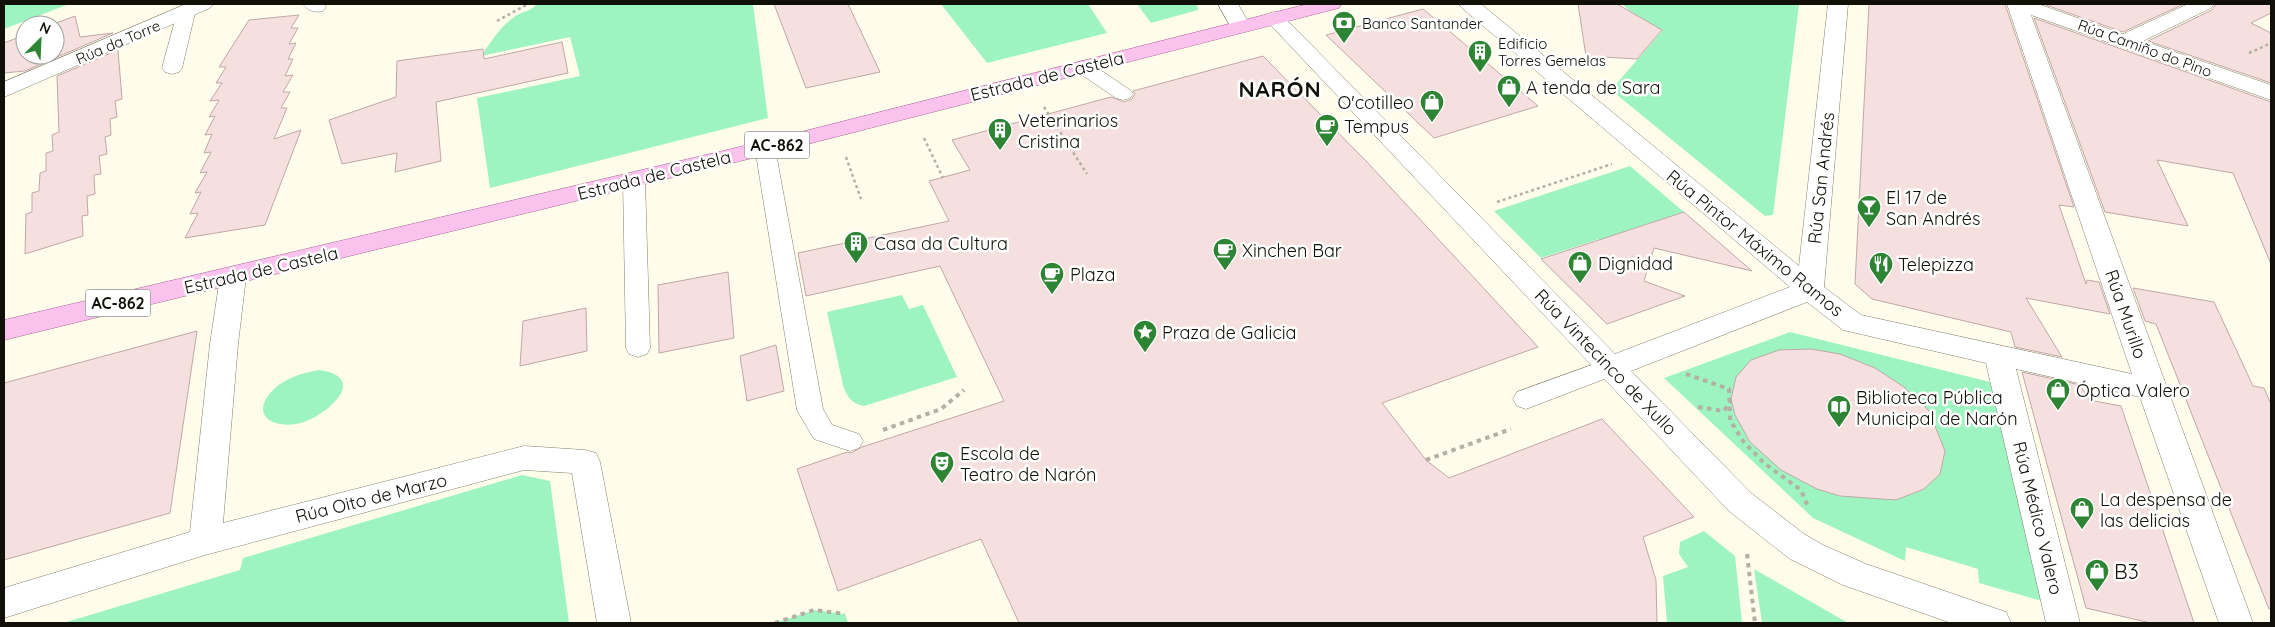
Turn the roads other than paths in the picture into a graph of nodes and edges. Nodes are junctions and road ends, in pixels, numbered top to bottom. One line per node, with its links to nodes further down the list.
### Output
1 (1228, 4): 9 (street)
2 (1332, 4): 8 (main road, Estrada de Castela / AC-862)
3 (1469, 4): 19 (street, Rúa Pintor Máximo Ramos)
4 (1838, 4): 19 (street, Rúa San Andrés)
5 (2018, 4): 10 (street, Rúa Camiño do Pino); 24 (street, Rúa Murillo)
6 (2204, 4): 10 (street)
7 (195, 8): 12 (lane); 13 (street, Rúa da Torre)
8 (1274, 18): 9 (main road, Estrada de Castela / AC-862); 23 (street, Rúa Vintecinco de Xullo)
9 (1240, 27): 11 (main road, Estrada de Castela / AC-862)
10 (2125, 41): 14 (street, Rúa Camiño do Pino)
11 (1083, 67): 15 (lane); 16 (main road, Estrada de Castela / AC-862)
12 (172, 68)
13 (4, 90)
14 (2271, 93)
15 (1123, 94)
16 (765, 148): 17 (main road, Estrada de Castela / AC-862); 26 (lane)
17 (634, 180): 18 (main road, Estrada de Castela / AC-862); 21 (lane)
18 (233, 277): 20 (main road, Estrada de Castela / AC-862); 27 (street)
19 (1810, 290): 22 (street, Rúa Pintor Máximo Ramos); 23 (street)
20 (4, 330)
21 (638, 348)
22 (1998, 355): 24 (street, Rúa Pintor Máximo Ramos); 31 (street, Rúa Médico Valero)
23 (1611, 367): 25 (lane); 30 (street, Rúa Vintecinco de Xullo)
24 (2152, 389): 32 (street, Rúa Murillo)
25 (1526, 399)
26 (850, 441)
27 (205, 541): 28 (street, Rúa Oito de Marzo); 29 (street, Rúa Oito de Marzo)
28 (4, 604)
29 (614, 623)
30 (1994, 623)
31 (2063, 623)
32 (2236, 623)

